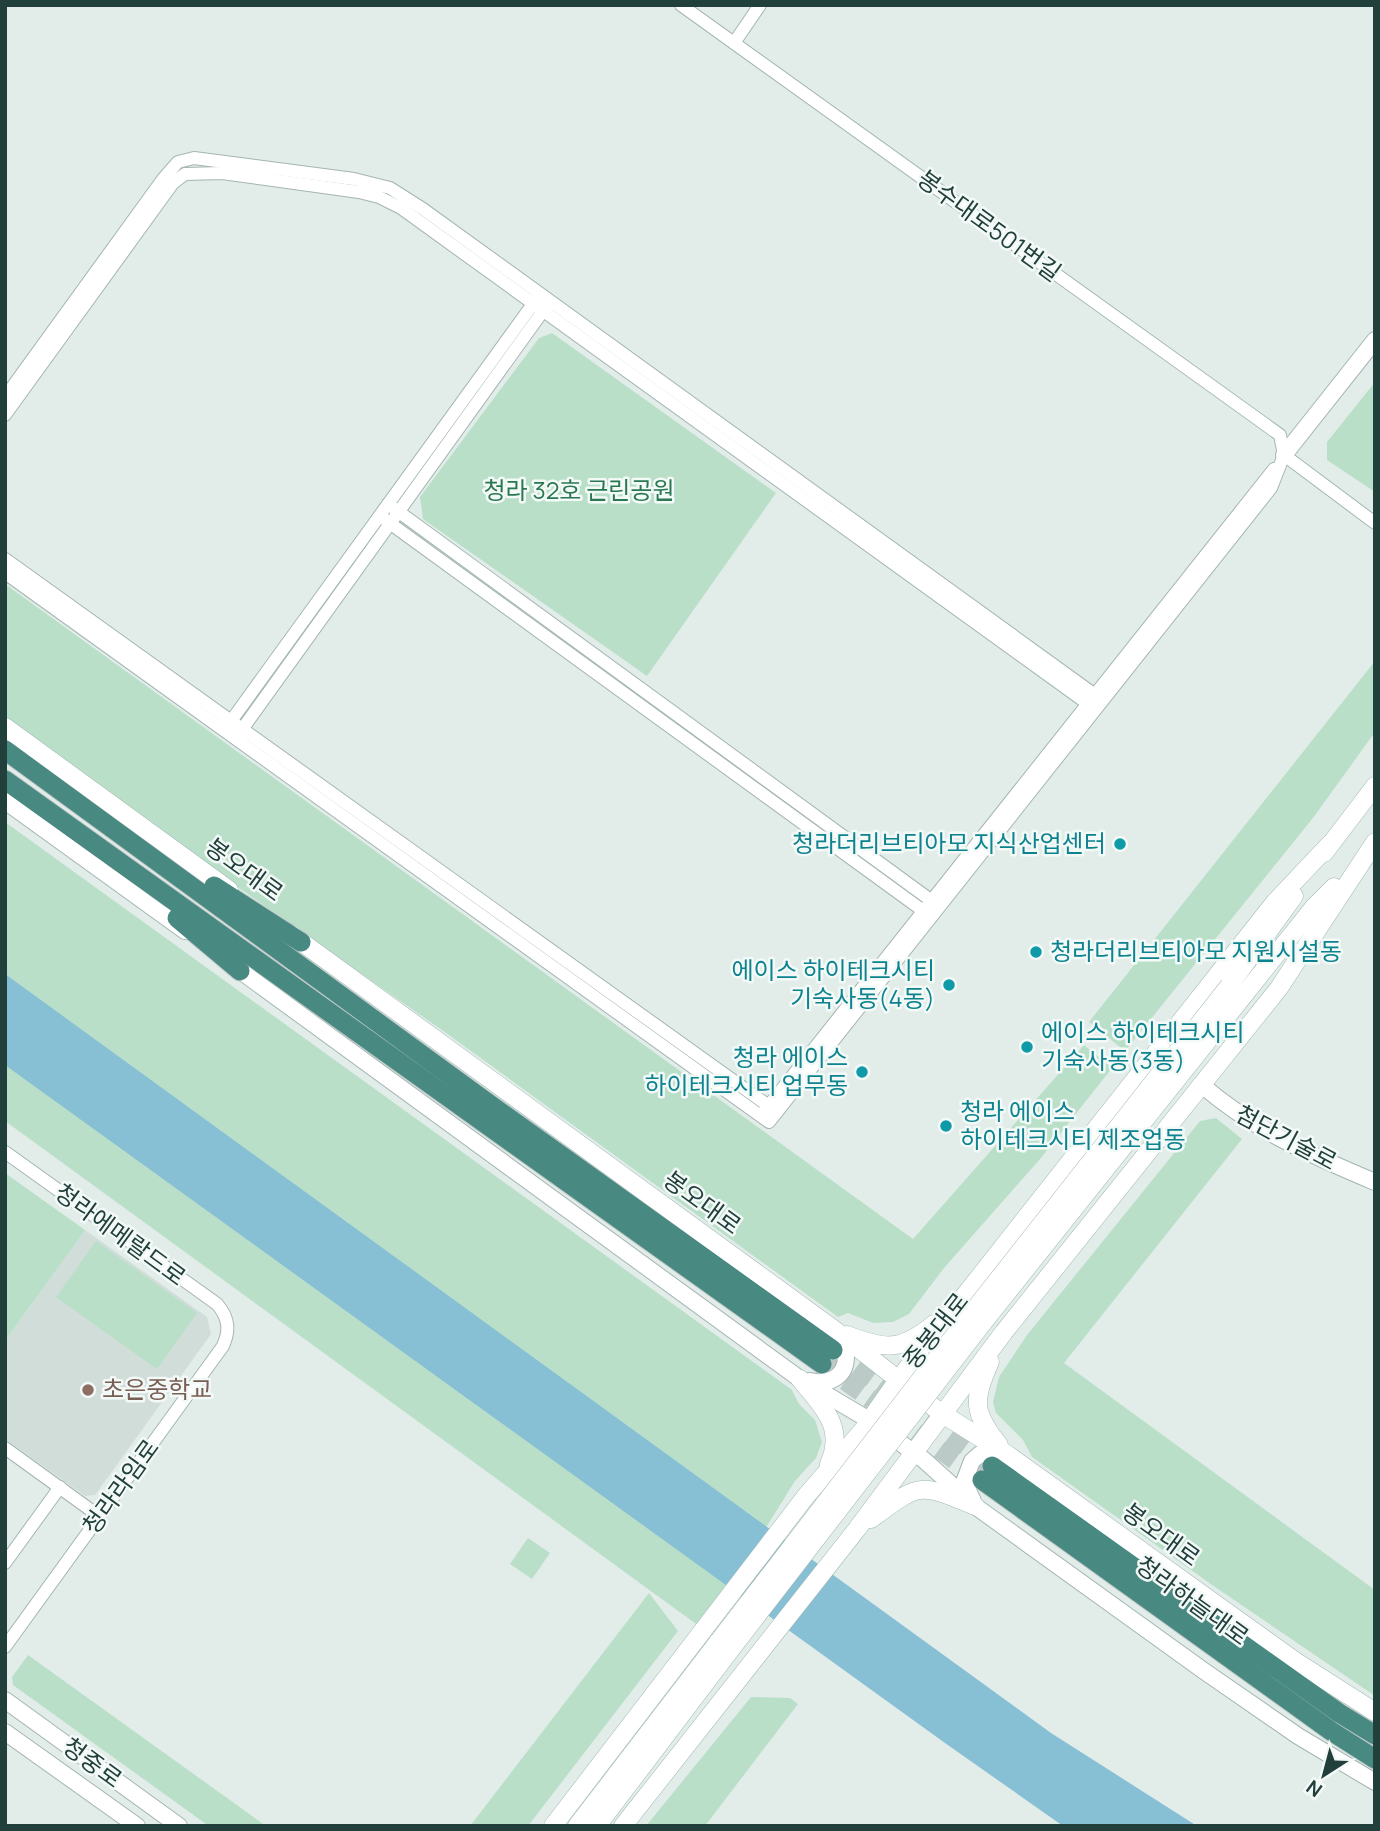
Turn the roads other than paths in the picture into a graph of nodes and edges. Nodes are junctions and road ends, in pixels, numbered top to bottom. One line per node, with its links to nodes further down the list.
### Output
1 (681, 5): 3 (street, 봉수대로501번길)
2 (761, 5): 3 (street)
3 (734, 43): 8 (street, 봉수대로501번길)
4 (542, 302): 6 (street); 7 (street); 9 (street); 14 (street)
5 (1375, 340): 8 (street)
6 (5, 397)
7 (5, 415)
8 (1284, 455): 11 (street); 14 (street)
9 (393, 508): 10 (street); 26 (street)
10 (385, 520): 16 (street); 26 (street)
11 (1375, 523)
12 (5, 559): 16 (street)
13 (5, 573): 16 (street)
14 (1095, 702): 26 (street)
15 (5, 727): 27 (main road, 봉오대로)
16 (233, 730): 26 (street)
17 (9, 752): 20 (highway, 봉오대로)
18 (5, 780): 22 (highway, 봉오대로)
19 (1375, 786): 24 (main road, 중봉대로)
20 (61, 790): 27 (highway); 36 (highway, 봉오대로)
21 (5, 800): 28 (street)
22 (45, 808): 28 (highway); 36 (highway, 봉오대로)
23 (1375, 842): 25 (main road, 중봉대로)
24 (1329, 845): 29 (main road, 중봉대로); 33 (main road, 중봉대로)
25 (1361, 860): 29 (main road, 중봉대로); 30 (main road, 중봉대로)
26 (931, 908)
27 (302, 942): 36 (main road, 봉오대로)
28 (240, 971): 37 (street)
29 (1236, 990): 50 (main road, 중봉대로, bridge)
30 (1203, 1086): 32 (street, 첨단기술로); 35 (main road, 중봉대로)
31 (5, 1152): 34 (street, 청라에메랄드로)
32 (1375, 1182)
33 (964, 1295): 36 (main road); 38 (main road, 중봉대로)
34 (227, 1324): 47 (street, 청라라임로)
35 (1004, 1332): 39 (main road, 중봉대로); 43 (main road)
36 (831, 1348): 37 (street); 38 (main road, 봉오대로)
37 (800, 1379): 40 (street); 45 (main road)
38 (898, 1380): 39 (main road, 봉오대로); 40 (main road, 중봉대로)
39 (942, 1413): 42 (main road, 중봉대로); 43 (main road, 봉오대로)
40 (869, 1420): 42 (street); 45 (main road, 중봉대로)
41 (5, 1448): 44 (street)
42 (913, 1453): 46 (street); 48 (main road, 중봉대로)
43 (994, 1467): 46 (street); 53 (main road, 봉오대로); 55 (highway, 청라하늘대로); 56 (highway, 청라하늘대로)
44 (60, 1487): 47 (street); 49 (street)
45 (806, 1496): 60 (main road, 중봉대로)
46 (975, 1506): 48 (main road); 57 (street)
47 (99, 1516): 51 (street, 청라라임로)
48 (857, 1529): 63 (main road, 중봉대로)
49 (5, 1563)
50 (725, 1645): 61 (main road, 중봉대로); 62 (main road, 중봉대로)
51 (5, 1647)
52 (5, 1700): 59 (street, 청중로)
53 (1375, 1712)
54 (5, 1732): 58 (street, 청중로)
55 (1375, 1735)
56 (1375, 1759)
57 (1375, 1782)
58 (137, 1826)
59 (179, 1826)
60 (553, 1826)
61 (577, 1826)
62 (597, 1826)
63 (623, 1826)

